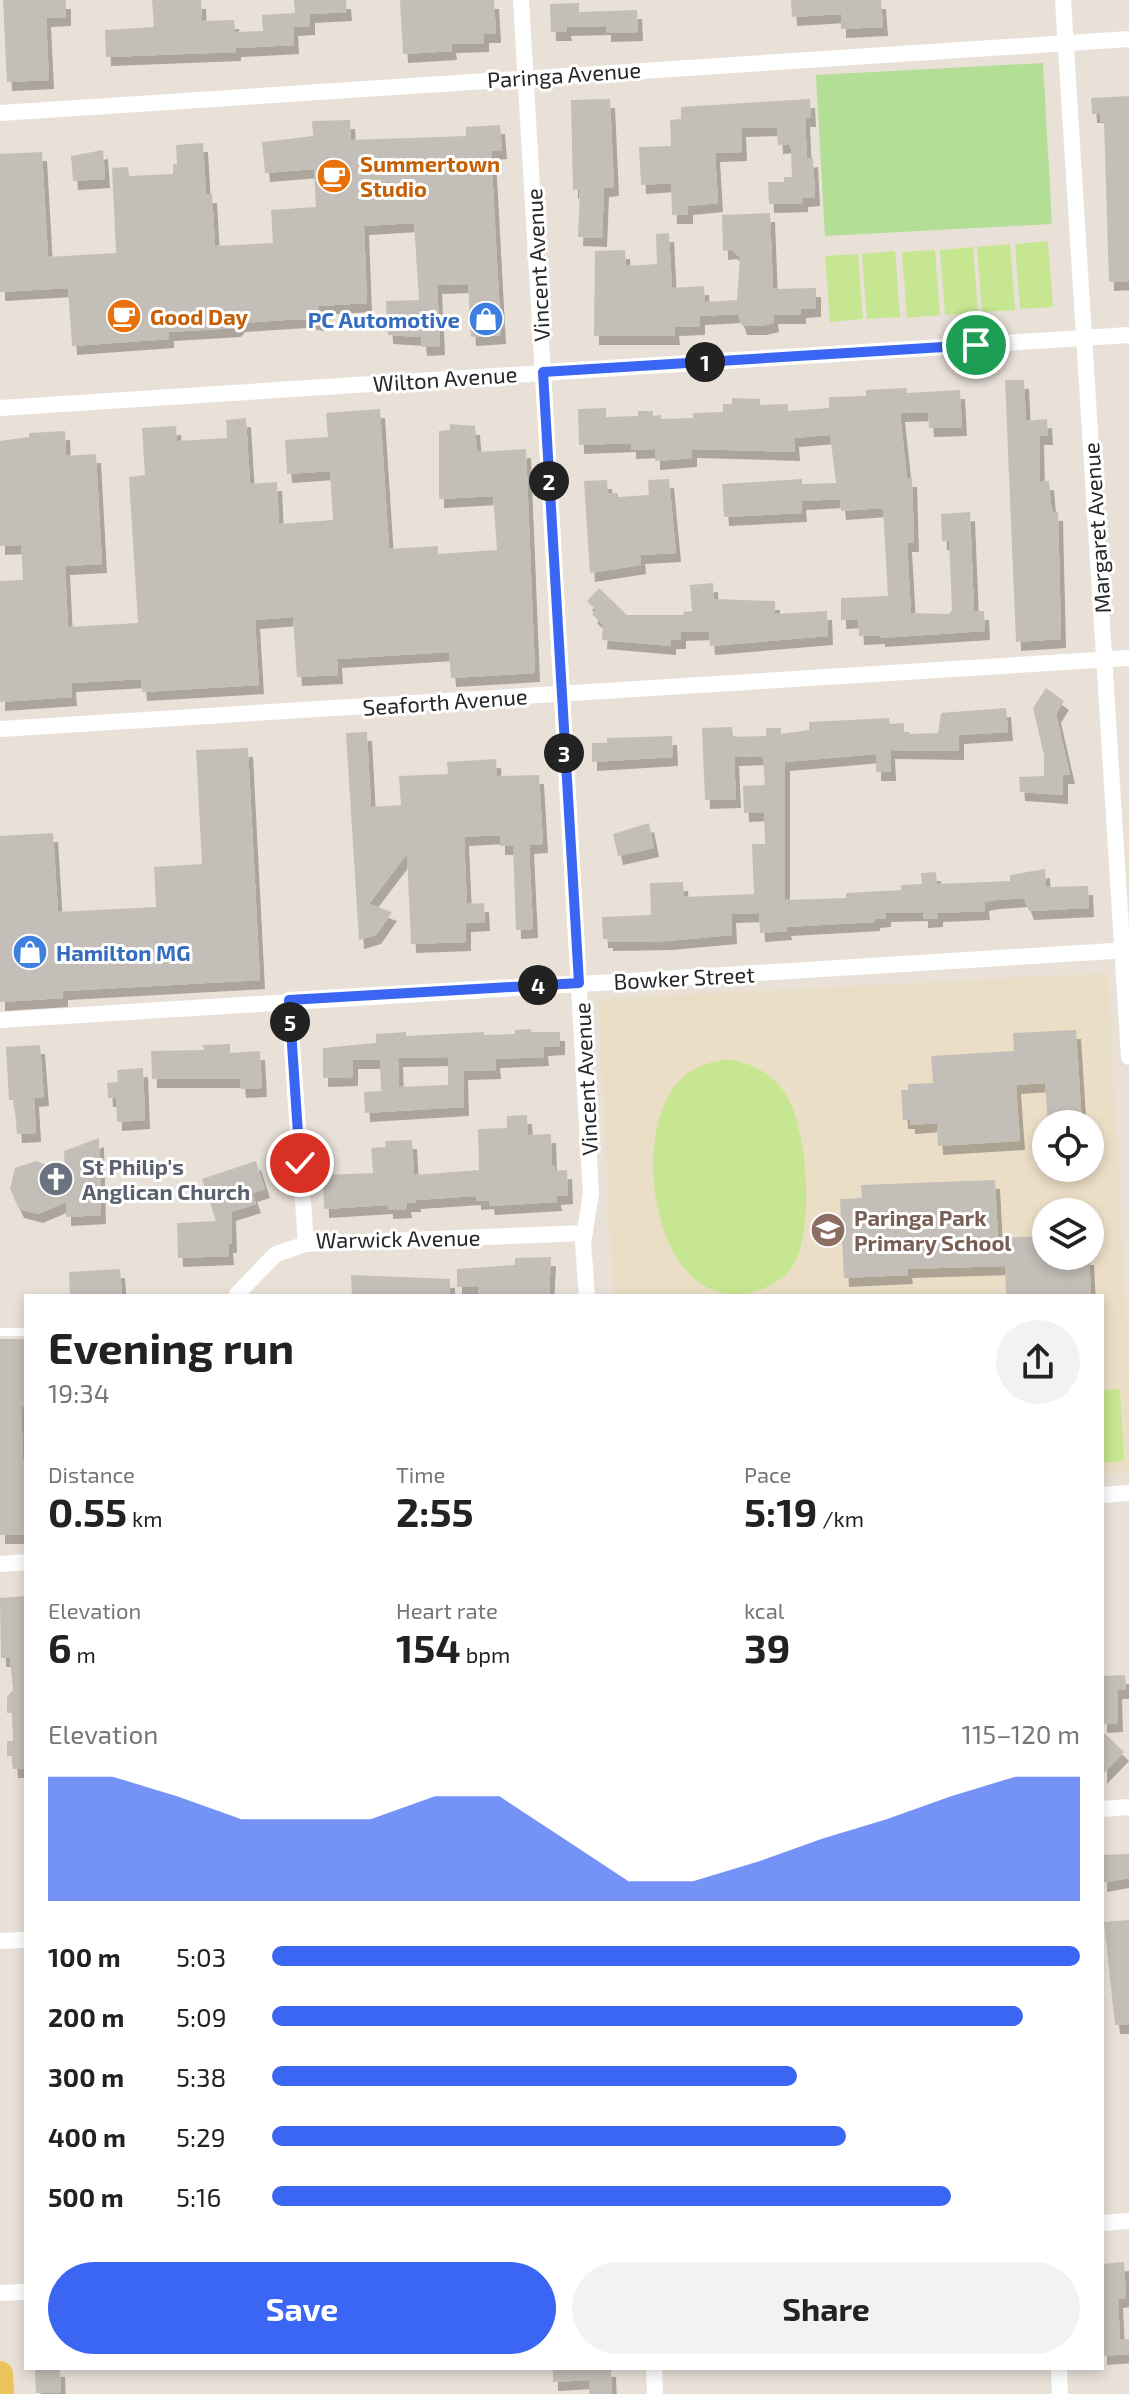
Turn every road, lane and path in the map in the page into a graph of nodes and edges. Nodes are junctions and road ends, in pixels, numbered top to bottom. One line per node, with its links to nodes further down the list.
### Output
1 (521, 0): 5 (street, Vincent Avenue)
2 (1063, 0): 4 (street, Margaret Avenue)
3 (1129, 39): 4 (street, Paringa Avenue)
4 (1065, 43): 5 (street, Paringa Avenue); 8 (street, Margaret Avenue)
5 (526, 77): 6 (street, Paringa Avenue); 9 (street, Vincent Avenue)
6 (0, 113)
7 (1129, 335): 8 (street, Wilton Avenue)
8 (1084, 338): 9 (street, Wilton Avenue); 12 (street, Margaret Avenue)
9 (543, 372): 10 (street, Wilton Avenue); 13 (street, Vincent Avenue)
10 (0, 408)
11 (1129, 658): 12 (street, Seaforth Avenue)
12 (1105, 660): 13 (street, Seaforth Avenue); 15 (street, Margaret Avenue)
13 (560, 694): 14 (street, Seaforth Avenue); 16 (street, Vincent Avenue)
14 (0, 729)
15 (1126, 950): 16 (street, Bowker Street); 19 (street, Margaret Avenue)
16 (579, 983): 17 (street, Bowker Street); 20 (street, Vincent Avenue)
17 (289, 1000): 18 (street, Bowker Street); 21 (street, Warwick Avenue)
18 (0, 1020)
19 (1129, 1057)
20 (585, 1233): 21 (street, Warwick Avenue); 23 (street, Vincent Avenue)
21 (306, 1244): 22 (street)
22 (237, 1294)
23 (587, 1294)
24 (0, 1332): 25 (lane)
25 (24, 1332)
26 (1129, 1493): 27 (street)
27 (1104, 1495)
28 (24, 1562): 29 (street)
29 (0, 1564)
30 (1129, 1807): 31 (street)
31 (1104, 1809)
32 (24, 1940): 33 (street)
33 (0, 1941)
34 (1129, 2221): 35 (street)
35 (1104, 2223)
36 (24, 2292): 37 (street)
37 (0, 2293)
38 (654, 2370): 42 (street)
39 (1059, 2370): 43 (street)
40 (0, 2374): 41 (main road)
41 (1, 2394)
42 (655, 2394)
43 (1060, 2394)

